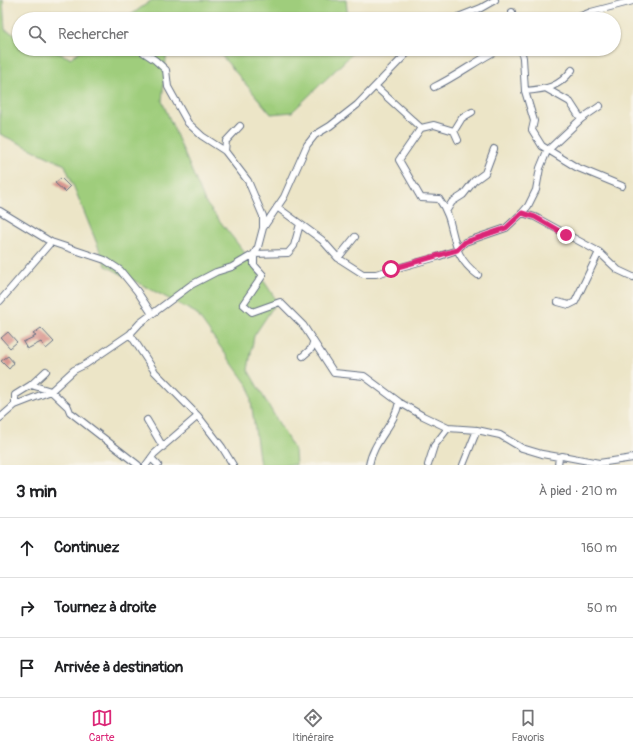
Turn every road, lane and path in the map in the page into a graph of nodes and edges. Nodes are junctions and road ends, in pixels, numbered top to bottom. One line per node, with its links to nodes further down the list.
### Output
1 (495, 0): 3 (street)
2 (633, 1): 4 (street)
3 (471, 12)
4 (590, 12)
5 (148, 56): 22 (street)
6 (405, 56): 10 (street)
7 (486, 56): 11 (street)
8 (523, 56): 13 (street)
9 (572, 70): 12 (street)
10 (376, 87): 18 (street); 25 (street)
11 (434, 87)
12 (546, 89): 13 (street); 16 (street)
13 (525, 91): 23 (street)
14 (600, 106): 16 (street)
15 (472, 112): 19 (street)
16 (581, 119): 23 (street)
17 (240, 126): 22 (street)
18 (421, 128): 19 (street); 26 (street)
19 (454, 131): 20 (street)
20 (458, 140)
21 (494, 149): 26 (street)
22 (225, 151): 30 (street)
23 (547, 151): 24 (street); 28 (street)
24 (622, 186)
25 (277, 207): 29 (street); 30 (street)
26 (447, 210): 33 (street)
27 (0, 211): 32 (street)
28 (522, 213): 33 (street); 34 (street)
29 (300, 224): 35 (street); 36 (street)
30 (263, 228): 35 (street)
31 (355, 237): 36 (street)
32 (50, 242): 39 (street); 41 (street)
33 (457, 250): 36 (street); 37 (street)
34 (599, 252): 38 (street); 40 (street)
35 (254, 254): 41 (street); 43 (street)
36 (338, 258)
37 (478, 275)
38 (633, 277)
39 (0, 301)
40 (558, 302)
41 (152, 314): 42 (street)
42 (130, 334): 47 (street); 50 (street)
43 (313, 343): 44 (street); 48 (street)
44 (303, 356)
45 (46, 371): 46 (street)
46 (31, 385): 47 (street); 49 (street)
47 (51, 391): 49 (street); 59 (street)
48 (399, 402): 53 (street); 63 (street)
49 (14, 405): 51 (street)
50 (198, 416): 55 (street); 62 (street)
51 (0, 418)
52 (147, 420): 55 (street)
53 (448, 428): 54 (street); 64 (street)
54 (476, 430): 56 (street); 65 (street)
55 (162, 447): 57 (street)
56 (559, 457): 58 (street); 66 (street)
57 (151, 458): 60 (street); 61 (street)
58 (633, 458)
59 (138, 465)
60 (146, 465)
61 (158, 465)
62 (233, 465)
63 (369, 465)
64 (428, 465)
65 (463, 465)
66 (558, 465)

